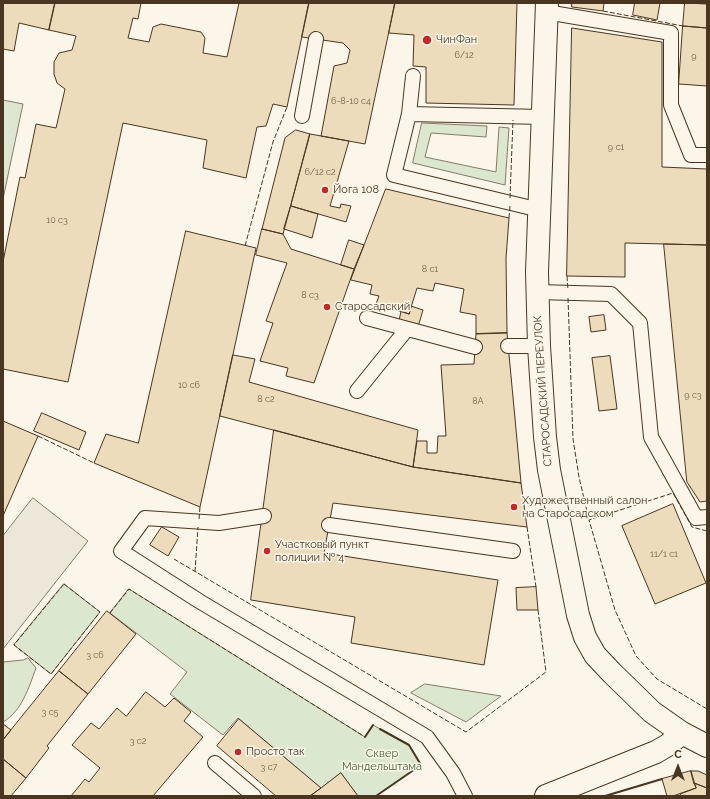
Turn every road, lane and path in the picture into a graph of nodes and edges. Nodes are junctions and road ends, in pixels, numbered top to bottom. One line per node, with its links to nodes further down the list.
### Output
1 (547, 8): 6 (street, СТАРОСАДСКИЙ ПЕРЕУЛОК); 7 (lane)
2 (316, 39): 5 (lane)
3 (413, 76): 4 (lane)
4 (408, 114): 6 (lane); 8 (lane)
5 (302, 116)
6 (543, 117): 8 (street, СТАРОСАДСКИЙ ПЕРЕУЛОК)
7 (707, 155)
8 (540, 210): 9 (street, СТАРОСАДСКИЙ ПЕРЕУЛОК)
9 (537, 292): 13 (street, СТАРОСАДСКИЙ ПЕРЕУЛОК); 17 (lane)
10 (367, 318): 11 (lane)
11 (407, 329): 14 (lane); 15 (lane)
12 (508, 346): 13 (lane)
13 (539, 346): 20 (street, СТАРОСАДСКИЙ ПЕРЕУЛОК)
14 (475, 347)
15 (357, 391)
16 (264, 516): 24 (lane)
17 (707, 517)
18 (329, 525): 19 (lane)
19 (513, 551)
20 (682, 733): 21 (street, СТАРОСАДСКИЙ ПЕРЕУЛОК); 25 (street)
21 (707, 746)
22 (215, 763): 23 (lane)
23 (254, 796)
24 (465, 796)
25 (546, 796)

